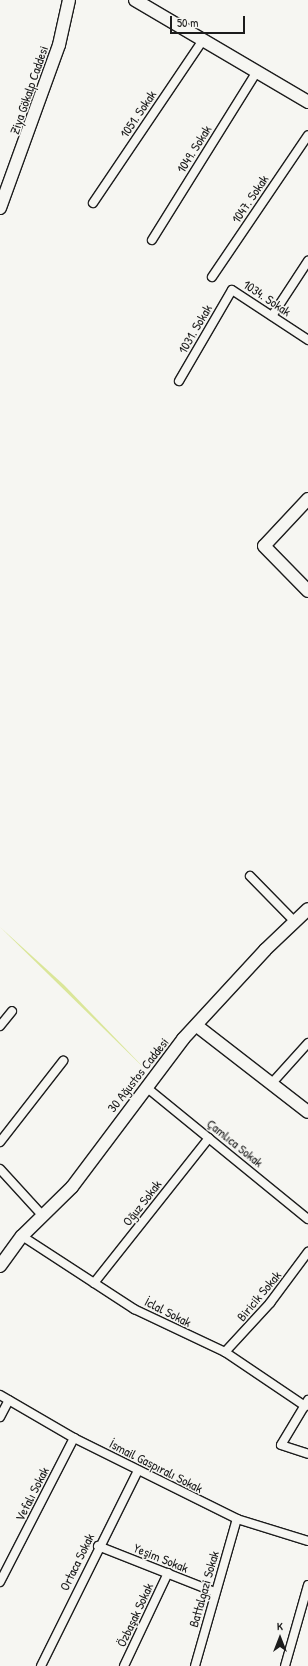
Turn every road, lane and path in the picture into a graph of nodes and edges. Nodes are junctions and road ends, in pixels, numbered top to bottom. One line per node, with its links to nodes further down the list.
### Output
1 (70, 0): 8 (street, Ziya Gökalp Caddesi)
2 (135, 0): 3 (street)
3 (203, 40): 4 (street); 7 (street, 1051. Sokak)
4 (257, 71): 5 (street); 9 (street, 1049. Sokak)
5 (308, 102)
6 (308, 135): 11 (street, 1047. Sokak)
7 (93, 203)
8 (0, 208)
9 (152, 240)
10 (308, 261): 13 (street)
11 (212, 277)
12 (232, 290): 13 (street, 1034. Sokak); 15 (street, 1031. Sokak)
13 (272, 316): 14 (street, 1034. Sokak)
14 (308, 340)
15 (179, 381)
16 (308, 499): 17 (street)
17 (308, 591)
18 (250, 876): 20 (street)
19 (308, 909): 20 (street, 30 Ağustos Caddesi)
20 (294, 921): 23 (street, 30 Ağustos Caddesi)
21 (12, 1011): 22 (street)
22 (0, 1026)
23 (197, 1026): 26 (street); 27 (street, 30 Ağustos Caddesi)
24 (308, 1043): 26 (street)
25 (63, 1061): 30 (street)
26 (272, 1083): 28 (street)
27 (146, 1087): 29 (street, Çamlıca Sokak); 32 (street, 30 Ağustos Caddesi)
28 (308, 1112)
29 (209, 1138): 33 (street, Çamlıca Sokak); 37 (street, Oğuz Sokak)
30 (0, 1142)
31 (0, 1169): 32 (street)
32 (42, 1215): 34 (street, 30 Ağustos Caddesi)
33 (308, 1219)
34 (22, 1236): 36 (street, 30 Ağustos Caddesi); 37 (street, İclal Sokak)
35 (308, 1252): 38 (street, Biricik Sokak)
36 (0, 1266)
37 (94, 1283): 38 (street, İclal Sokak)
38 (225, 1352): 41 (street, İclal Sokak)
39 (0, 1395): 40 (street, İsmail Gaspıralı Sokak)
40 (9, 1400): 42 (street); 43 (street, İsmail Gaspıralı Sokak)
41 (306, 1403): 44 (street)
42 (0, 1417)
43 (74, 1438): 45 (street, İsmail Gaspıralı Sokak); 50 (street, Vefalı Sokak)
44 (308, 1454)
45 (138, 1471): 46 (street, İsmail Gaspıralı Sokak); 48 (street, Ortaca Sokak)
46 (237, 1519): 47 (street, İsmail Gaspıralı Sokak); 52 (street, Battalgazi Sokak)
47 (308, 1542)
48 (98, 1546): 49 (street, Yeşim Sokak); 53 (street, Ortaca Sokak)
49 (168, 1573): 52 (street, Yeşim Sokak); 54 (street, Özbaşak Sokak)
50 (0, 1582)
51 (308, 1585): 56 (street)
52 (215, 1592): 55 (street, Battalgazi Sokak)
53 (41, 1666)
54 (124, 1666)
55 (195, 1666)
56 (285, 1666)

